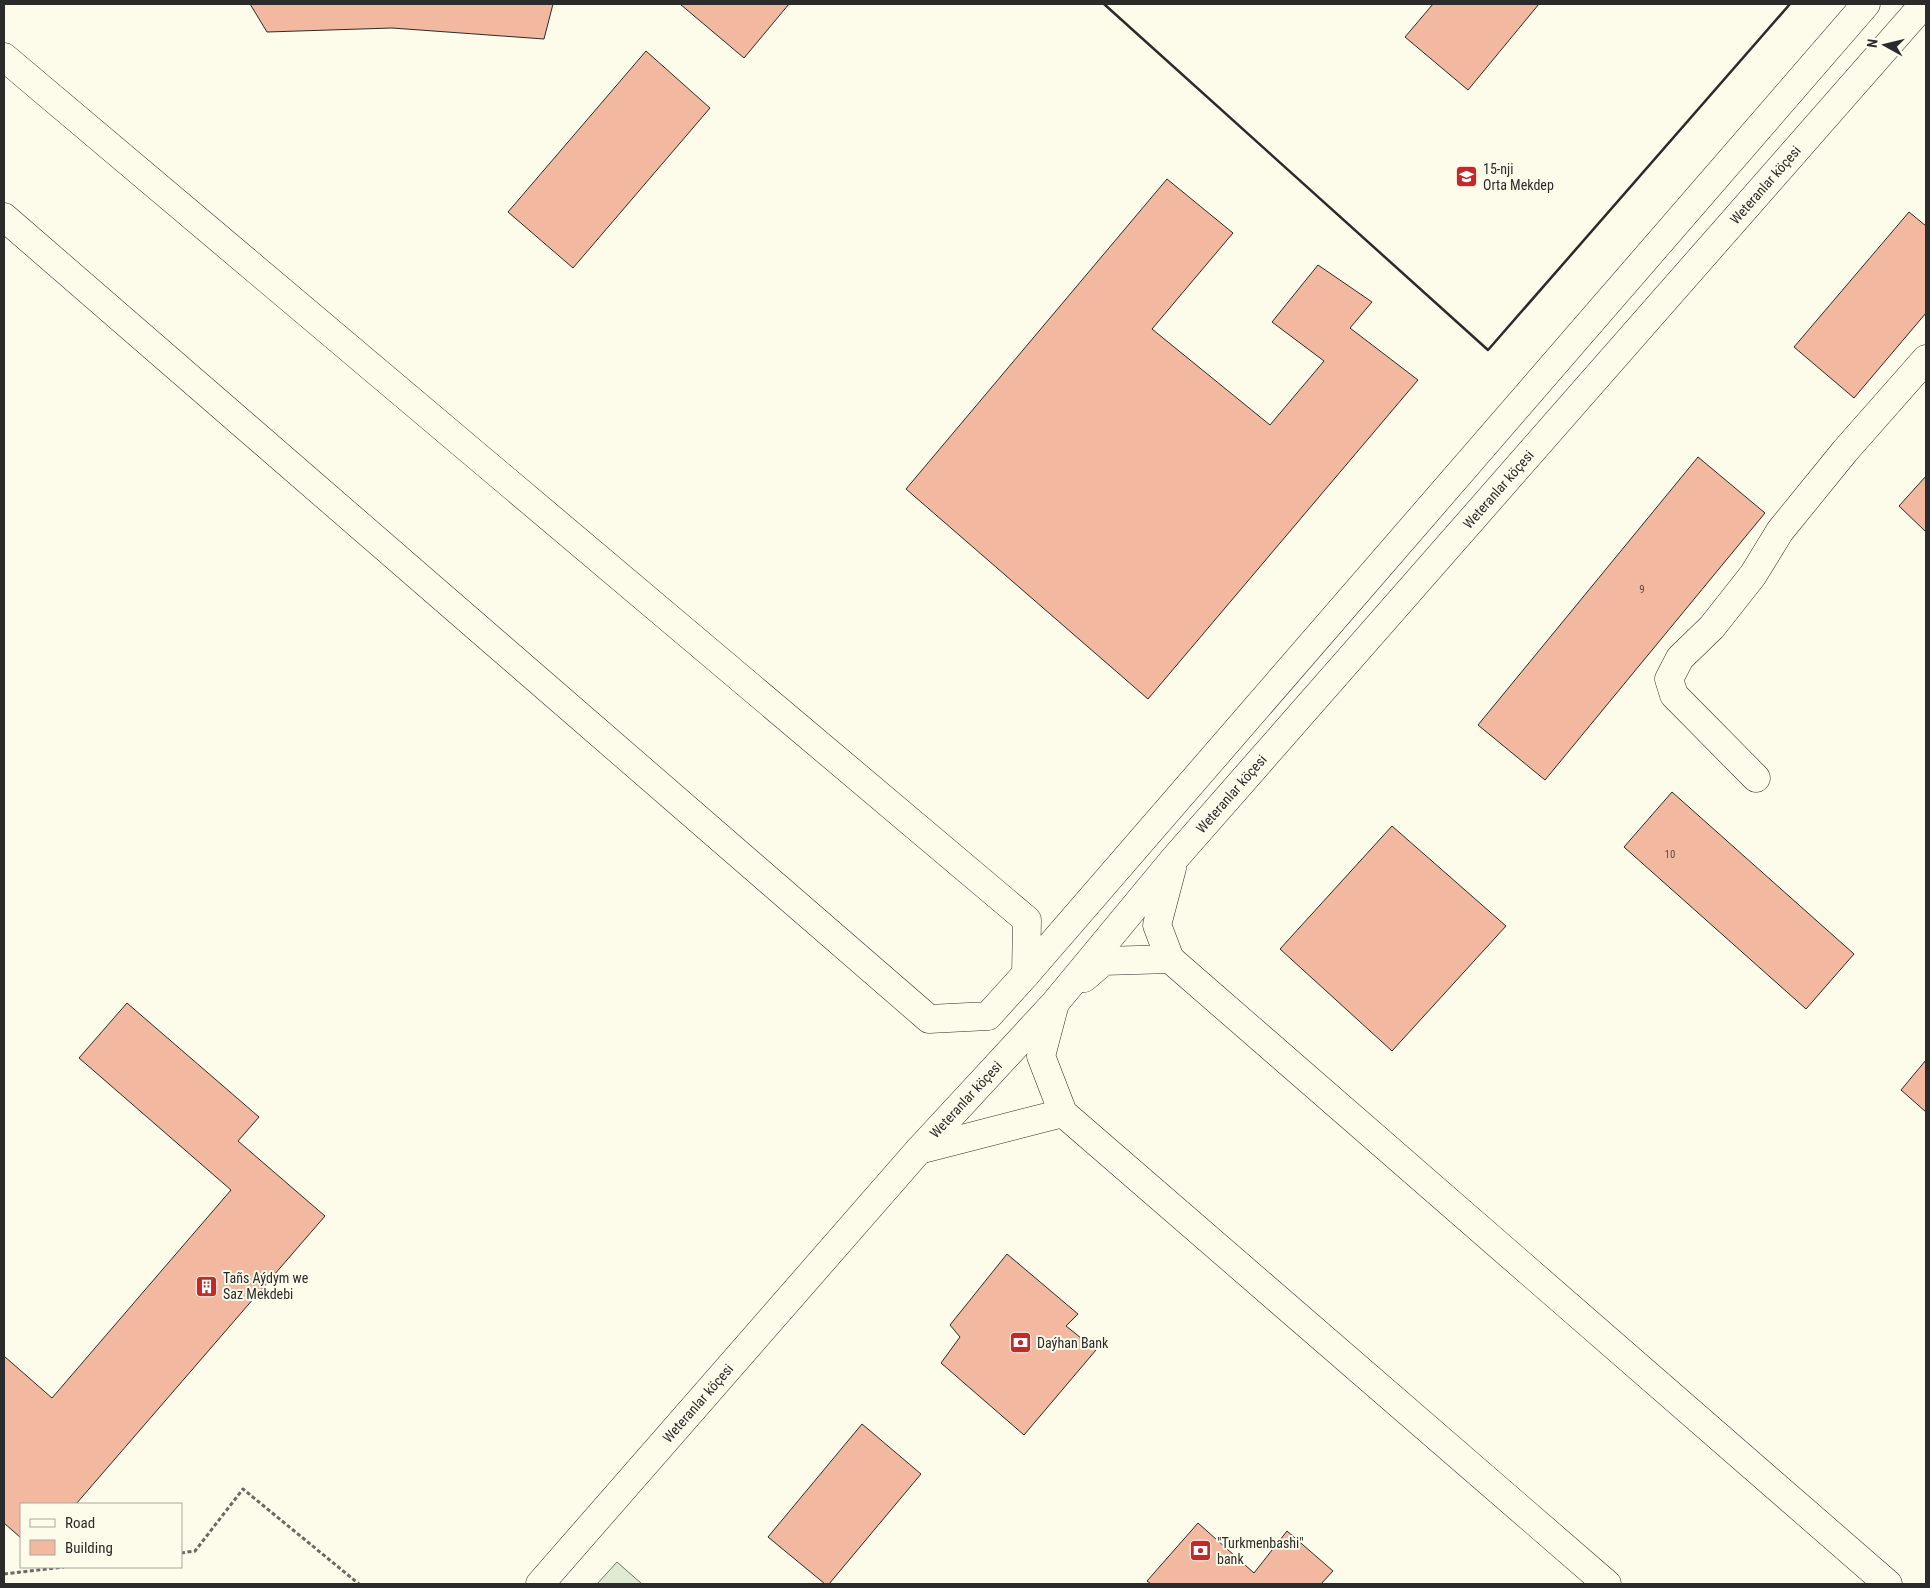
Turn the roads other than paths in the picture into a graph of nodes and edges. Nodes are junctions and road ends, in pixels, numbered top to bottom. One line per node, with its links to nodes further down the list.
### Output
1 (1866, 4): 9 (street)
2 (1924, 4): 7 (street, Weteranlar köçesi)
3 (4, 57): 9 (street)
4 (4, 217): 9 (street)
5 (1926, 359): 6 (street)
6 (1756, 778)
7 (1175, 858): 8 (street); 10 (street, Weteranlar köçesi)
8 (1170, 959): 10 (street); 15 (street)
9 (1026, 974)
10 (1055, 1003): 11 (street); 12 (street, Weteranlar köçesi)
11 (1063, 1114): 12 (street); 14 (street)
12 (919, 1150): 13 (street, Weteranlar köçesi)
13 (540, 1584)
14 (1607, 1584)
15 (1888, 1584)

